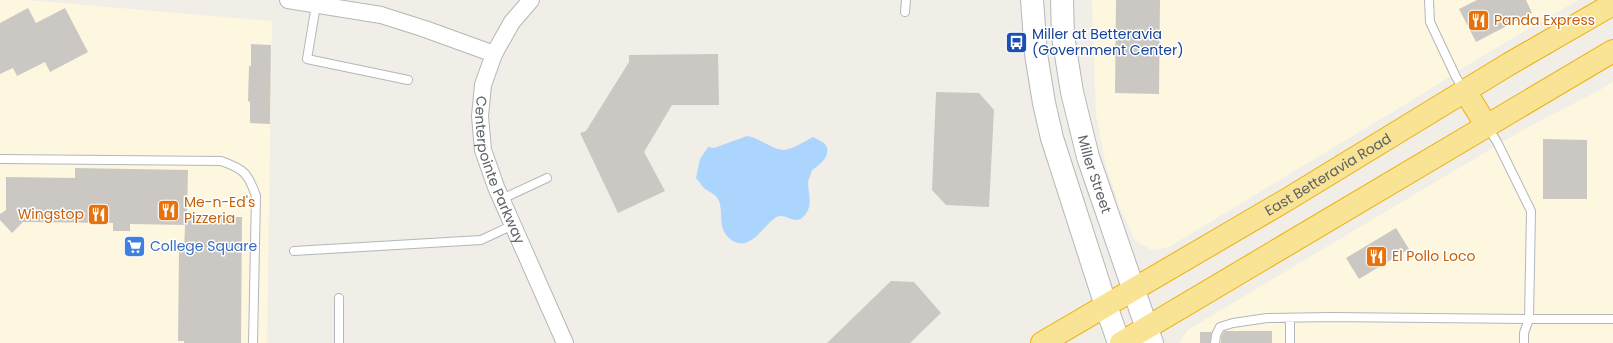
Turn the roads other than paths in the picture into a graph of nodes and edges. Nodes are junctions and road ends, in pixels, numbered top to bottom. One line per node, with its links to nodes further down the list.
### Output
1 (288, 0): 9 (street)
2 (531, 0): 12 (street, Centerpointe Parkway)
3 (906, 0): 10 (lane)
4 (1032, 0): 24 (street, Miller Street)
5 (1050, 0): 15 (street)
6 (1062, 0): 15 (street, Miller Street)
7 (1429, 0): 14 (lane)
8 (1613, 4): 14 (highway, East Betteravia Road)
9 (316, 5): 12 (street); 13 (lane)
10 (905, 12)
11 (1613, 51): 16 (highway)
12 (494, 54): 19 (street, Centerpointe Parkway)
13 (408, 80)
14 (1465, 91): 16 (highway); 22 (highway, East Betteravia Road)
15 (1072, 92): 22 (street, Miller Street)
16 (1486, 125): 26 (lane); 28 (highway)
17 (0, 159): 29 (lane)
18 (547, 178): 19 (lane)
19 (502, 199): 20 (street, Centerpointe Parkway)
20 (513, 225): 21 (lane); 31 (street, Centerpointe Parkway)
21 (294, 251)
22 (1133, 290): 24 (highway, East Betteravia Road); 28 (street, Miller Street)
23 (340, 298): 30 (lane)
24 (1106, 306): 32 (highway, East Betteravia Road); 33 (street, Miller Street)
25 (1290, 318): 26 (lane); 34 (lane); 35 (lane)
26 (1529, 319): 27 (lane); 36 (lane)
27 (1613, 319)
28 (1149, 335): 33 (highway)
29 (253, 343)
30 (340, 343)
31 (565, 343)
32 (1042, 343)
33 (1120, 343)
34 (1215, 343)
35 (1290, 343)
36 (1524, 343)

